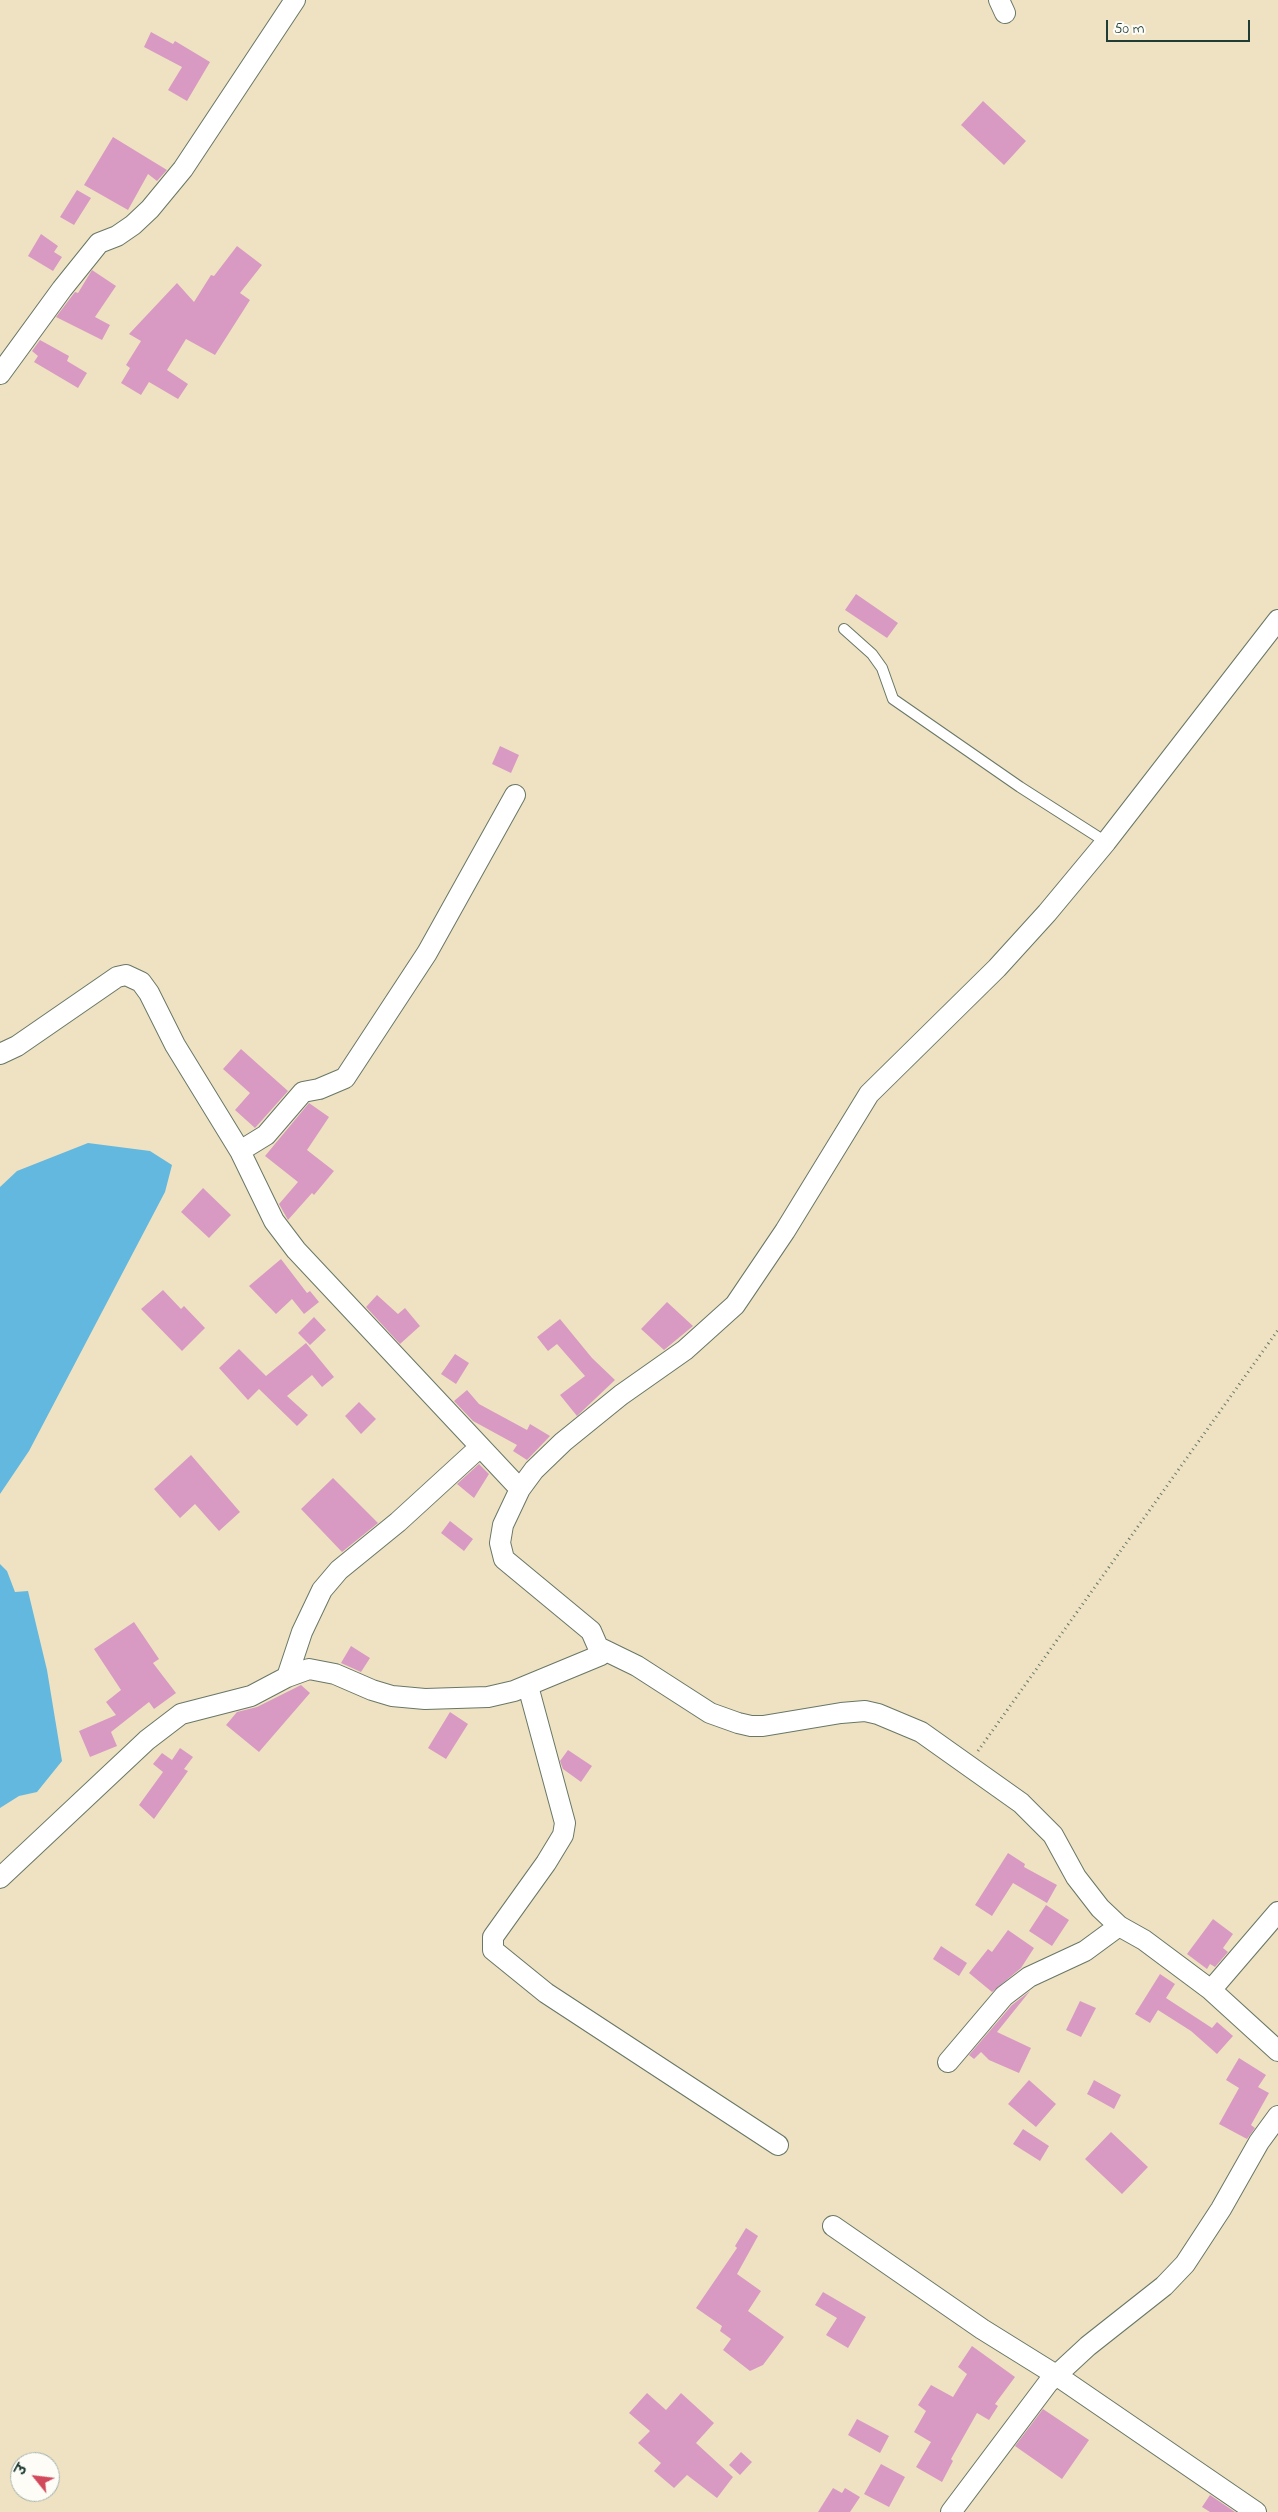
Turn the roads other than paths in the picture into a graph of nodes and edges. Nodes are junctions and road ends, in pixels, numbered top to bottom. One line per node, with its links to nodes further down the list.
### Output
1 (295, 0): 2 (street)
2 (0, 374)
3 (1278, 620): 6 (street)
4 (844, 629): 6 (lane)
5 (515, 795): 8 (street)
6 (1106, 842): 10 (street)
7 (0, 1054): 8 (street)
8 (240, 1151): 9 (street)
9 (480, 1447): 10 (street); 12 (street)
10 (520, 1489): 11 (street)
11 (598, 1646): 13 (street); 16 (street)
12 (286, 1677): 13 (street); 14 (street)
13 (528, 1686): 21 (street)
14 (0, 1878)
15 (1278, 1912): 17 (street)
16 (1119, 1926): 17 (street); 19 (street)
17 (1211, 1990): 18 (street)
18 (1278, 2051)
19 (948, 2062)
20 (1278, 2116): 23 (street)
21 (778, 2145)
22 (833, 2226): 23 (street)
23 (1056, 2375): 24 (street); 25 (street)
24 (951, 2512)
25 (1256, 2512)

